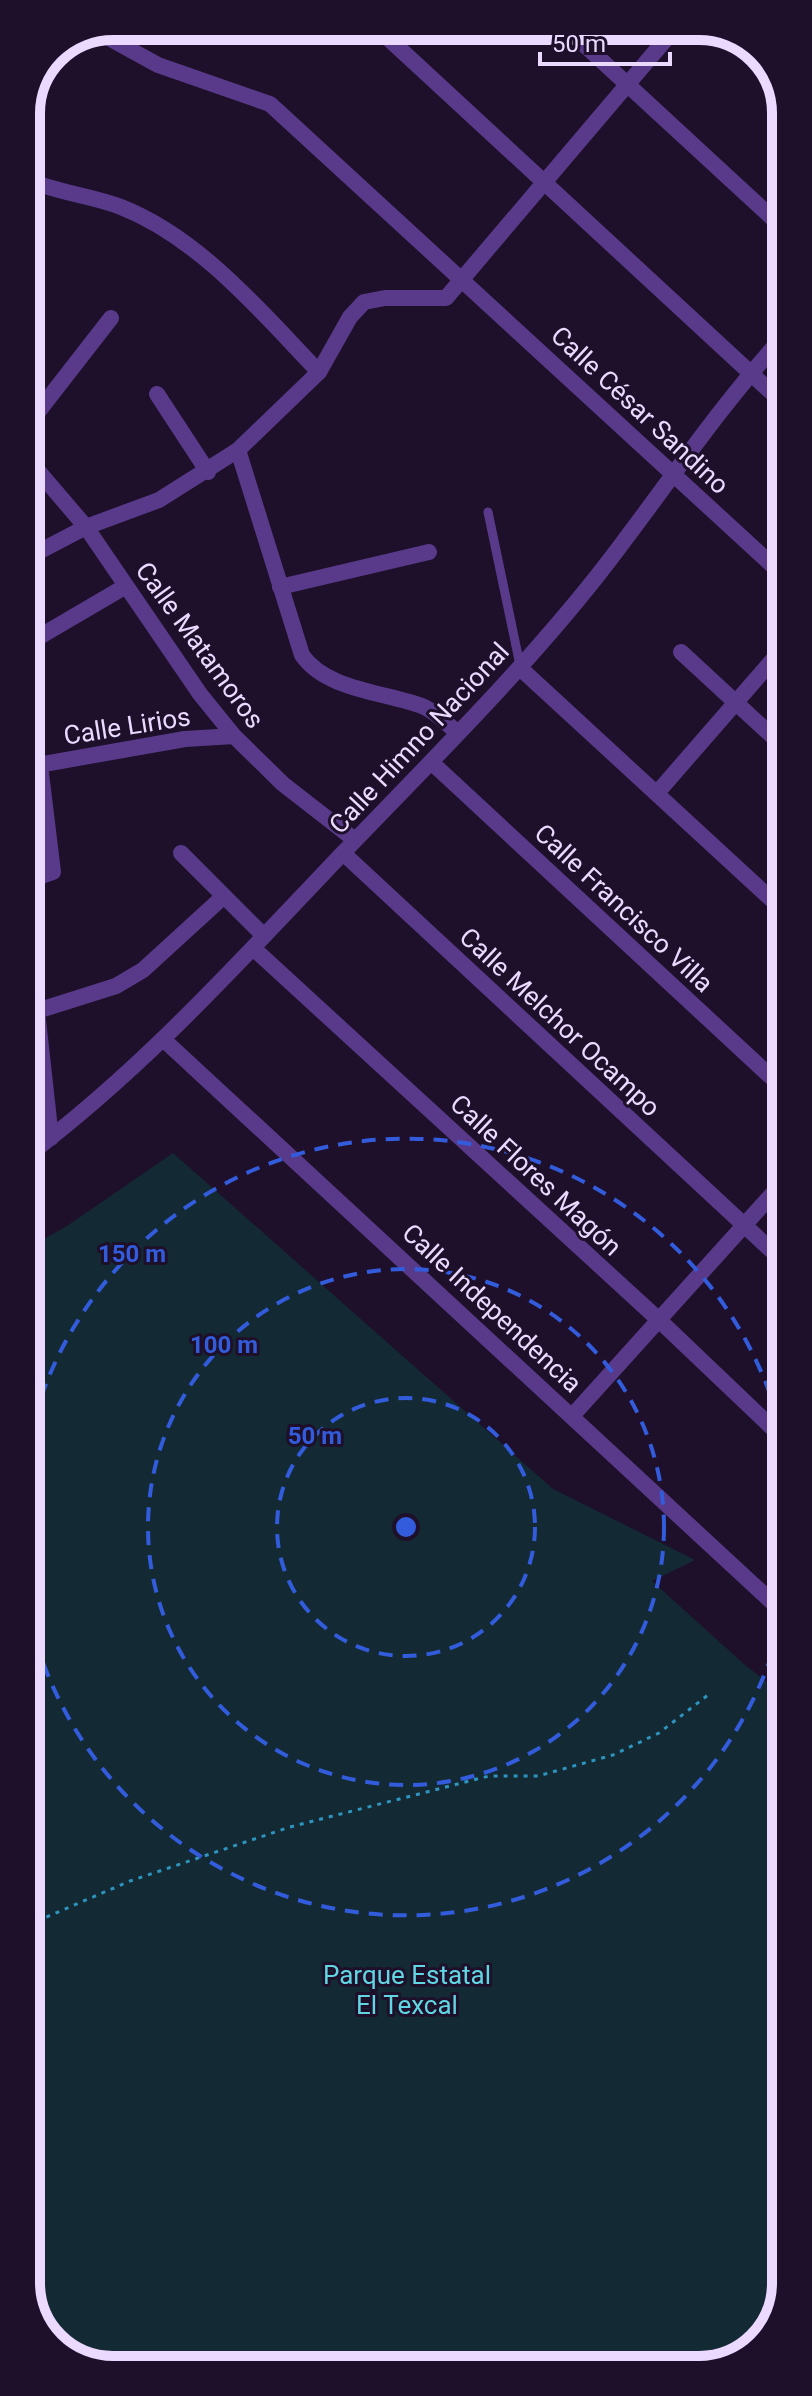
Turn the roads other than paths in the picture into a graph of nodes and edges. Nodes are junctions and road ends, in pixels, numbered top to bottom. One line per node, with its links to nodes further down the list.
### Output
1 (113, 40): 9 (street, Calle César Sandino)
2 (390, 40): 6 (street)
3 (579, 40): 5 (street)
4 (666, 40): 5 (street)
5 (629, 86): 6 (street); 8 (street)
6 (543, 180): 9 (street); 13 (street)
7 (40, 185): 12 (street)
8 (772, 218)
9 (463, 279): 12 (street); 20 (street, Calle César Sandino)
10 (111, 318): 16 (street)
11 (772, 349): 13 (street, Calle Himno Nacional)
12 (319, 372): 17 (street)
13 (750, 374): 14 (street); 20 (street, Calle Himno Nacional)
14 (772, 393)
15 (157, 394): 18 (street)
16 (40, 409)
17 (238, 450): 18 (street); 27 (street)
18 (208, 472): 22 (street)
19 (40, 473): 22 (street, Calle Matamoros)
20 (673, 474): 25 (street, Calle César Sandino); 31 (street, Calle Himno Nacional)
21 (488, 512): 31 (lane)
22 (86, 527): 23 (street); 26 (street, Calle Matamoros)
23 (40, 551)
24 (429, 552): 27 (street)
25 (772, 565)
26 (126, 586): 28 (street); 34 (street, Calle Matamoros)
27 (280, 587): 33 (street)
28 (40, 636)
29 (681, 652): 32 (street)
30 (772, 660): 32 (street)
31 (520, 668): 33 (street, Calle Himno Nacional); 38 (street)
32 (735, 702): 35 (street); 38 (street)
33 (458, 733): 36 (street, Calle Himno Nacional)
34 (234, 736): 37 (street, Calle Lirios); 40 (street, Calle Matamoros)
35 (772, 736)
36 (431, 762): 40 (street, Calle Himno Nacional); 50 (street, Calle Francisco Villa)
37 (40, 765)
38 (657, 793): 45 (street)
39 (40, 803): 43 (street)
40 (355, 840): 42 (street, Calle Himno Nacional)
41 (181, 853): 44 (street, Calle Flores Magón)
42 (343, 853): 46 (street, Calle Himno Nacional); 54 (street, Calle Melchor Ocampo)
43 (40, 876)
44 (224, 896): 46 (street, Calle Flores Magón); 47 (street)
45 (772, 900)
46 (258, 942): 49 (street, Calle Himno Nacional); 56 (street, Calle Flores Magón)
47 (40, 1010)
48 (40, 1038): 51 (street)
49 (164, 1040): 51 (street, Calle Himno Nacional); 57 (street, Calle Independencia)
50 (772, 1078)
51 (51, 1138): 52 (street, Calle Himno Nacional)
52 (40, 1146)
53 (772, 1195): 54 (street)
54 (744, 1226): 55 (street, Calle Melchor Ocampo); 56 (street)
55 (772, 1251)
56 (659, 1320): 57 (street); 58 (street, Calle Flores Magón)
57 (573, 1415): 59 (street, Calle Independencia)
58 (772, 1428)
59 (772, 1602)

